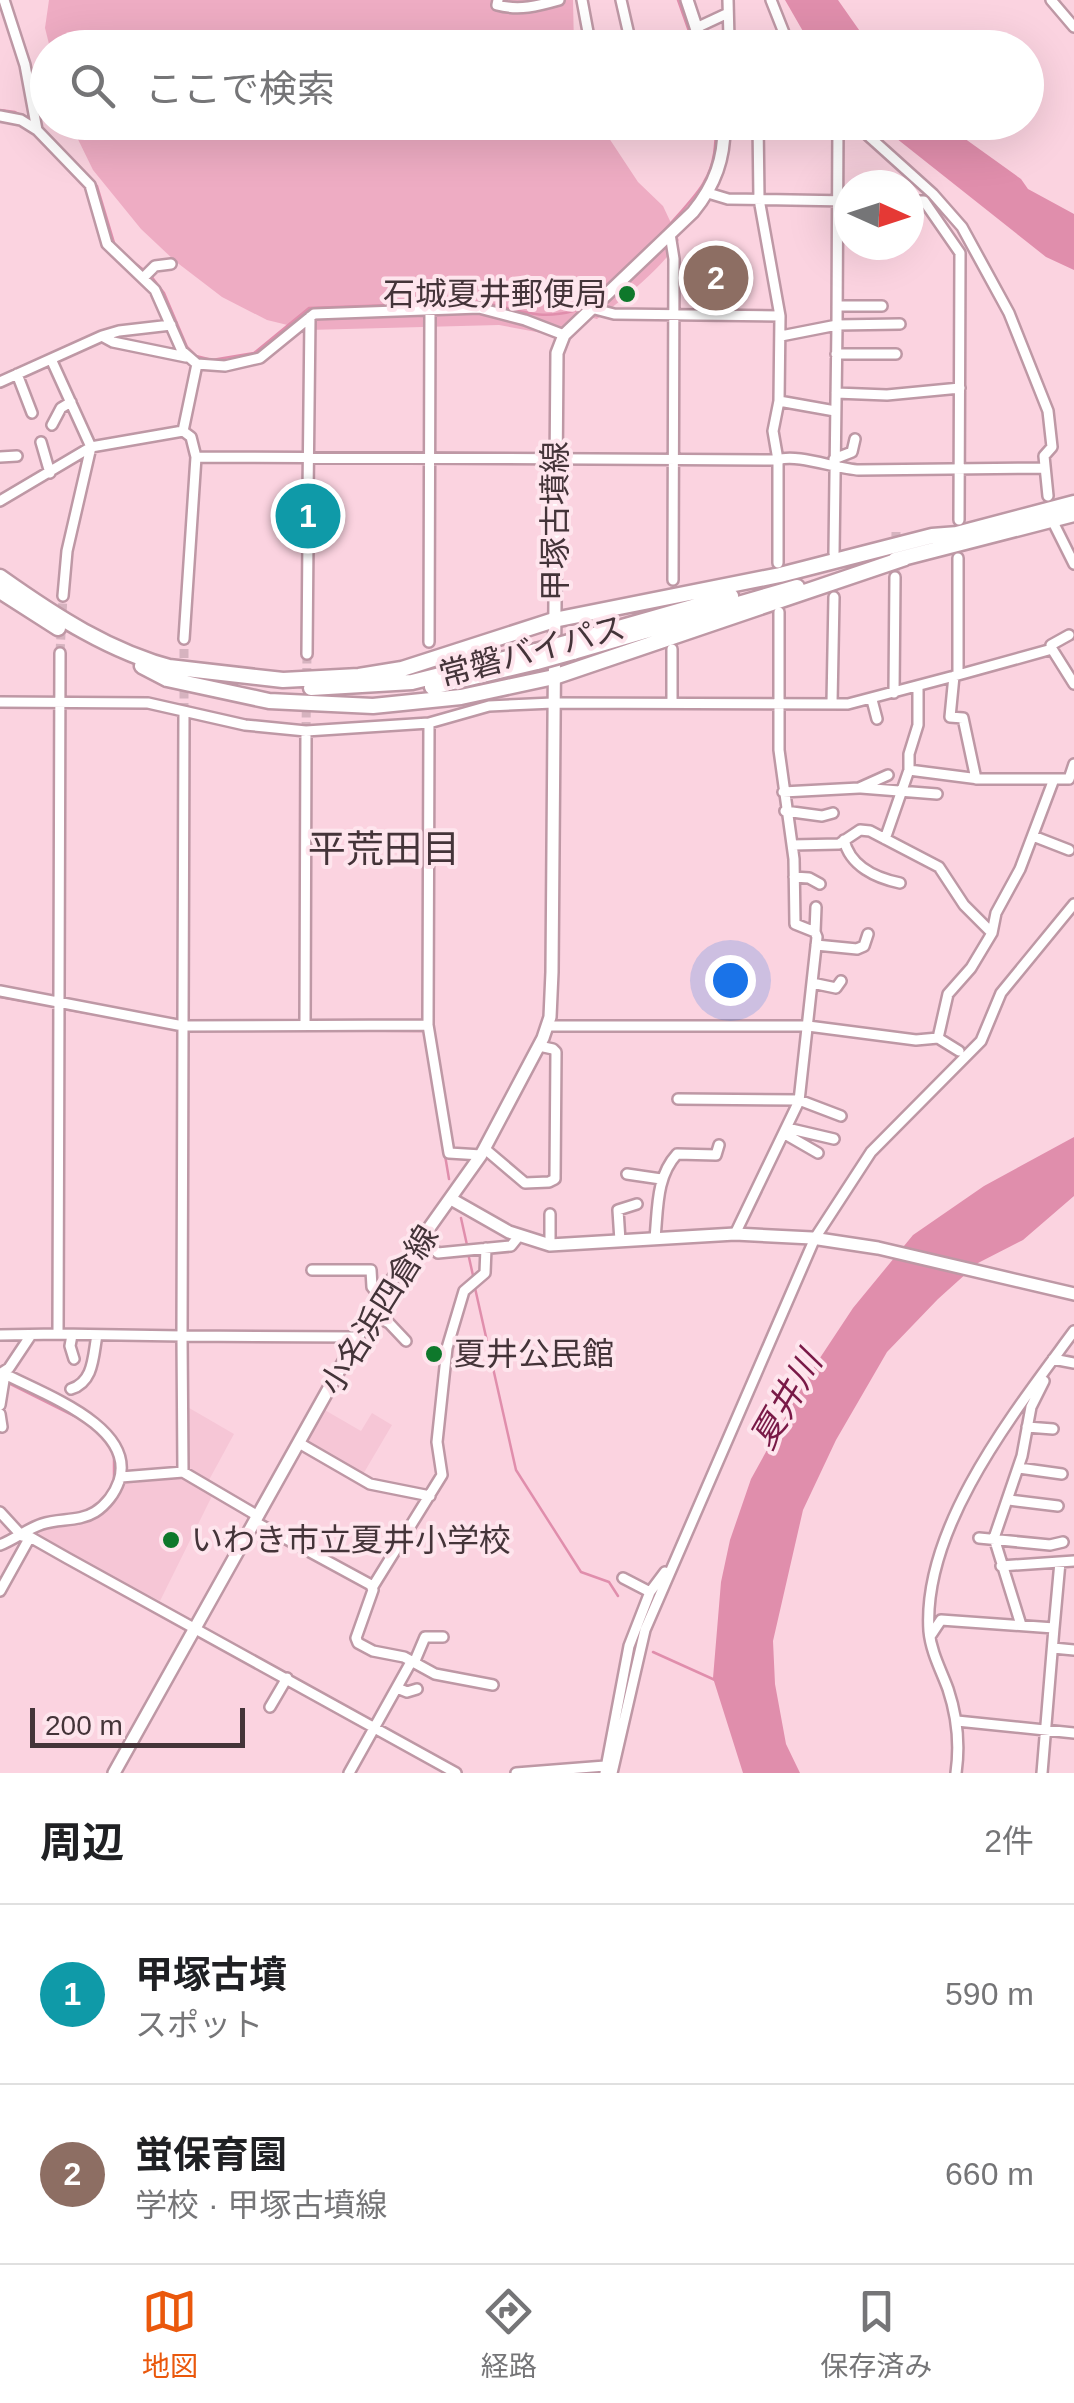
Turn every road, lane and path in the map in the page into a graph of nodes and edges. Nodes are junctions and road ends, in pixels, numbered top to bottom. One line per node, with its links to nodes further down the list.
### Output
1 (4, 0): 17 (street)
2 (498, 0): 3 (street)
3 (559, 0)
4 (582, 0): 13 (street)
5 (621, 0): 14 (street)
6 (687, 0): 12 (main road)
7 (728, 0): 10 (street)
8 (772, 0): 16 (street)
9 (1051, 0): 11 (street)
10 (726, 14): 12 (street); 15 (street)
11 (1074, 26)
12 (696, 28)
13 (588, 30)
14 (628, 30)
15 (728, 30)
16 (783, 30)
17 (30, 95)
18 (0, 116): 19 (street)
19 (30, 123)
20 (49, 140): 36 (street)
21 (722, 140): 28 (main road)
22 (758, 140): 29 (street)
23 (838, 140): 25 (street)
24 (873, 140): 26 (street)
25 (837, 170)
26 (905, 170)
27 (924, 187): 31 (street); 33 (street)
28 (708, 193): 29 (street); 32 (main road)
29 (759, 199): 30 (street); 42 (street)
30 (834, 201)
31 (926, 204): 33 (street); 57 (street)
32 (670, 234): 39 (main road); 41 (street)
33 (968, 238): 78 (street)
34 (837, 260): 37 (street)
35 (171, 264): 36 (street)
36 (146, 274): 46 (street)
37 (837, 306): 38 (street); 44 (street)
38 (882, 306)
39 (591, 308): 41 (street); 47 (main road)
40 (430, 310): 43 (street); 47 (street); 72 (street)
41 (674, 315): 42 (street); 74 (street)
42 (780, 316): 49 (street)
43 (310, 317): 54 (street); 71 (street)
44 (837, 324): 45 (street); 49 (street); 50 (street)
45 (900, 324)
46 (171, 325): 48 (street); 52 (street)
47 (564, 335): 73 (main road, 甲塚古墳線)
48 (102, 336): 52 (street); 53 (street)
49 (781, 336): 59 (street)
50 (836, 354): 51 (street); 58 (street)
51 (896, 354)
52 (186, 357): 54 (street)
53 (52, 360): 55 (street); 60 (street)
54 (197, 364): 64 (street)
55 (18, 374): 56 (street); 62 (street)
56 (0, 382)
57 (960, 388): 58 (street); 77 (street)
58 (836, 393): 61 (street)
59 (778, 401): 61 (street); 75 (street)
60 (71, 402): 63 (street); 67 (street)
61 (835, 411): 76 (street)
62 (32, 413)
63 (52, 425)
64 (183, 430): 67 (street); 70 (street)
65 (855, 439): 76 (street)
66 (42, 442): 79 (street)
67 (91, 447): 79 (street); 94 (street)
68 (0, 456): 69 (street)
69 (17, 456)
70 (196, 457): 71 (street); 99 (street)
71 (308, 458): 72 (street); 105 (street)
72 (431, 458): 73 (street); 100 (street)
73 (556, 460): 74 (street); 97 (main road, 甲塚古墳線)
74 (673, 460): 75 (street); 92 (street)
75 (778, 460): 76 (street); 88 (street)
76 (834, 464): 77 (street); 85 (street)
77 (958, 468): 78 (street); 84 (street)
78 (1044, 468): 80 (street)
79 (50, 473): 81 (street)
80 (1048, 496)
81 (0, 500)
82 (1070, 509): 84 (highway, 常磐バイパス); 86 (highway, 常磐バイパス)
83 (1056, 526): 89 (street)
84 (958, 527): 97 (highway); 102 (highway, 常磐バイパス)
85 (834, 552)
86 (905, 558): 102 (highway, 常磐バイパス); 111 (highway)
87 (958, 558): 110 (street)
88 (778, 563)
89 (1074, 564)
90 (0, 577): 108 (highway, 常磐バイパス)
91 (895, 577): 114 (street)
92 (673, 580)
93 (0, 591): 107 (highway, 常磐バイパス)
94 (63, 596)
95 (834, 597): 120 (street)
96 (779, 612): 121 (street)
97 (554, 620): 108 (highway); 111 (main road, 甲塚古墳線)
98 (1069, 636): 101 (street)
99 (184, 639)
100 (429, 642)
101 (1051, 645)
102 (573, 647): 106 (highway, 常磐バイパス, bridge)
103 (672, 649): 119 (street)
104 (60, 653): 117 (street)
105 (307, 654)
106 (536, 656): 107 (highway, 常磐バイパス); 108 (highway, 常磐バイパス)
107 (142, 666): 111 (highway)
108 (169, 667)
109 (1070, 667): 110 (street); 112 (street)
110 (956, 676): 113 (street); 131 (street)
111 (554, 678): 118 (main road, 甲塚古墳線)
112 (1074, 684)
113 (918, 687): 114 (street); 127 (street)
114 (894, 693): 115 (street)
115 (872, 700): 120 (street); 123 (street)
116 (0, 702): 117 (street)
117 (60, 702): 122 (street); 155 (street)
118 (553, 703): 119 (street); 124 (street); 158 (main road, 甲塚古墳線)
119 (672, 703): 121 (street)
120 (832, 703): 121 (street)
121 (778, 704): 134 (street)
122 (184, 712): 125 (street); 160 (street)
123 (876, 719)
124 (429, 723): 125 (street); 157 (street)
125 (306, 731): 156 (street)
126 (1074, 764): 129 (street)
127 (909, 770): 131 (street); 133 (street)
128 (888, 775): 132 (street)
129 (1073, 776): 130 (street)
130 (1054, 778): 131 (street); 138 (street)
131 (976, 779)
132 (858, 788): 133 (street); 134 (street)
133 (901, 791): 135 (street); 139 (street)
134 (783, 792): 136 (street)
135 (937, 794)
136 (785, 811): 137 (street); 141 (street)
137 (833, 813)
138 (1033, 836): 142 (street); 149 (street)
139 (885, 839): 140 (street); 149 (street)
140 (844, 840): 141 (street); 144 (street)
141 (792, 845): 143 (street)
142 (1069, 850)
143 (794, 877): 145 (street); 148 (street)
144 (900, 883)
145 (820, 884)
146 (1074, 904): 180 (street)
147 (816, 907): 148 (street)
148 (815, 932): 151 (street)
149 (992, 933): 161 (street)
150 (868, 934): 151 (street)
151 (816, 945): 153 (street)
152 (842, 981): 153 (street)
153 (812, 983): 159 (street)
154 (0, 991): 155 (street)
155 (59, 1001): 160 (street); 191 (street)
156 (306, 1024): 157 (street); 160 (street)
157 (428, 1025): 170 (street)
158 (548, 1026): 159 (street); 162 (main road, 甲塚古墳線)
159 (808, 1026): 161 (street); 165 (street)
160 (183, 1028): 195 (street)
161 (938, 1038): 163 (street)
162 (539, 1046): 170 (main road, 甲塚古墳線); 170 (street)
163 (959, 1051)
164 (678, 1100): 165 (street)
165 (799, 1100): 166 (street); 167 (street)
166 (841, 1116)
167 (786, 1131): 168 (street); 171 (street); 177 (street)
168 (834, 1140)
169 (719, 1146): 173 (street)
170 (483, 1152): 174 (main road, 甲塚古墳線)
171 (818, 1154)
172 (627, 1174): 173 (street)
173 (661, 1179): 179 (street)
174 (451, 1199): 178 (main road, 小名浜四倉線); 181 (main road, 小名浜四倉線)
175 (637, 1204): 182 (street)
176 (550, 1214): 183 (street)
177 (735, 1234): 179 (main road, 小名浜四倉線); 180 (main road, 小名浜四倉線)
178 (519, 1236): 183 (main road, 小名浜四倉線); 184 (street)
179 (656, 1238): 182 (main road, 小名浜四倉線)
180 (818, 1238): 186 (main road, 小名浜四倉線); 222 (street)
181 (421, 1239): 184 (street); 187 (main road, 小名浜四倉線)
182 (620, 1241): 183 (main road, 小名浜四倉線)
183 (550, 1245)
184 (486, 1248): 213 (street)
185 (312, 1270): 187 (street)
186 (1074, 1294)
187 (380, 1297): 188 (main road, 小名浜四倉線)
188 (370, 1313): 196 (main road, 小名浜四倉線); 197 (street)
189 (1074, 1331): 199 (street)
190 (31, 1334): 191 (street); 193 (street); 201 (street)
191 (58, 1334): 192 (street)
192 (72, 1334): 194 (street); 198 (street)
193 (0, 1335)
194 (98, 1335): 195 (street); 202 (street)
195 (182, 1336): 196 (street); 210 (street)
196 (356, 1338): 208 (main road, 小名浜四倉線)
197 (406, 1341)
198 (74, 1359)
199 (1051, 1362): 200 (street); 206 (street); 234 (street)
200 (1074, 1363)
201 (3, 1377): 203 (street); 212 (street)
202 (80, 1390)
203 (0, 1405)
204 (0, 1414): 205 (street)
205 (2, 1427)
206 (1028, 1427): 207 (street); 209 (street)
207 (1052, 1429)
208 (299, 1443): 213 (street); 217 (main road, 小名浜四倉線)
209 (1018, 1468): 211 (street); 214 (street)
210 (183, 1472): 212 (street); 217 (street)
211 (1062, 1474)
212 (120, 1477): 218 (street)
213 (430, 1496): 227 (street)
214 (1009, 1500): 215 (street); 220 (street)
215 (1058, 1506)
216 (0, 1512): 218 (street)
217 (256, 1519): 227 (street); 231 (main road, 小名浜四倉線)
218 (22, 1535): 221 (street); 228 (street); 231 (street)
219 (979, 1538): 220 (street)
220 (994, 1538): 223 (street); 225 (street)
221 (0, 1545)
222 (672, 1562): 229 (street); 247 (street)
223 (1057, 1562): 224 (street); 225 (street); 232 (street)
224 (1074, 1562)
225 (1001, 1566): 230 (street)
226 (623, 1578): 229 (street)
227 (372, 1588): 237 (street)
228 (0, 1592)
229 (650, 1592): 247 (street)
230 (1021, 1625): 232 (street); 234 (street)
231 (196, 1628): 238 (street); 248 (main road, 小名浜四倉線)
232 (1054, 1628): 235 (street)
233 (444, 1637): 237 (street)
234 (930, 1638): 243 (street)
235 (1052, 1648): 236 (street); 245 (street)
236 (1074, 1650)
237 (413, 1663): 239 (street); 240 (street)
238 (287, 1678): 242 (street); 244 (street)
239 (493, 1685)
240 (397, 1688): 241 (street); 244 (street)
241 (416, 1689)
242 (270, 1707)
243 (957, 1721): 245 (street); 252 (street)
244 (373, 1729): 249 (street); 250 (street)
245 (1046, 1731): 246 (street); 253 (street)
246 (1074, 1733)
247 (607, 1771): 251 (street)
248 (114, 1773)
249 (349, 1773)
250 (456, 1773)
251 (516, 1773)
252 (956, 1773)
253 (1042, 1773)

